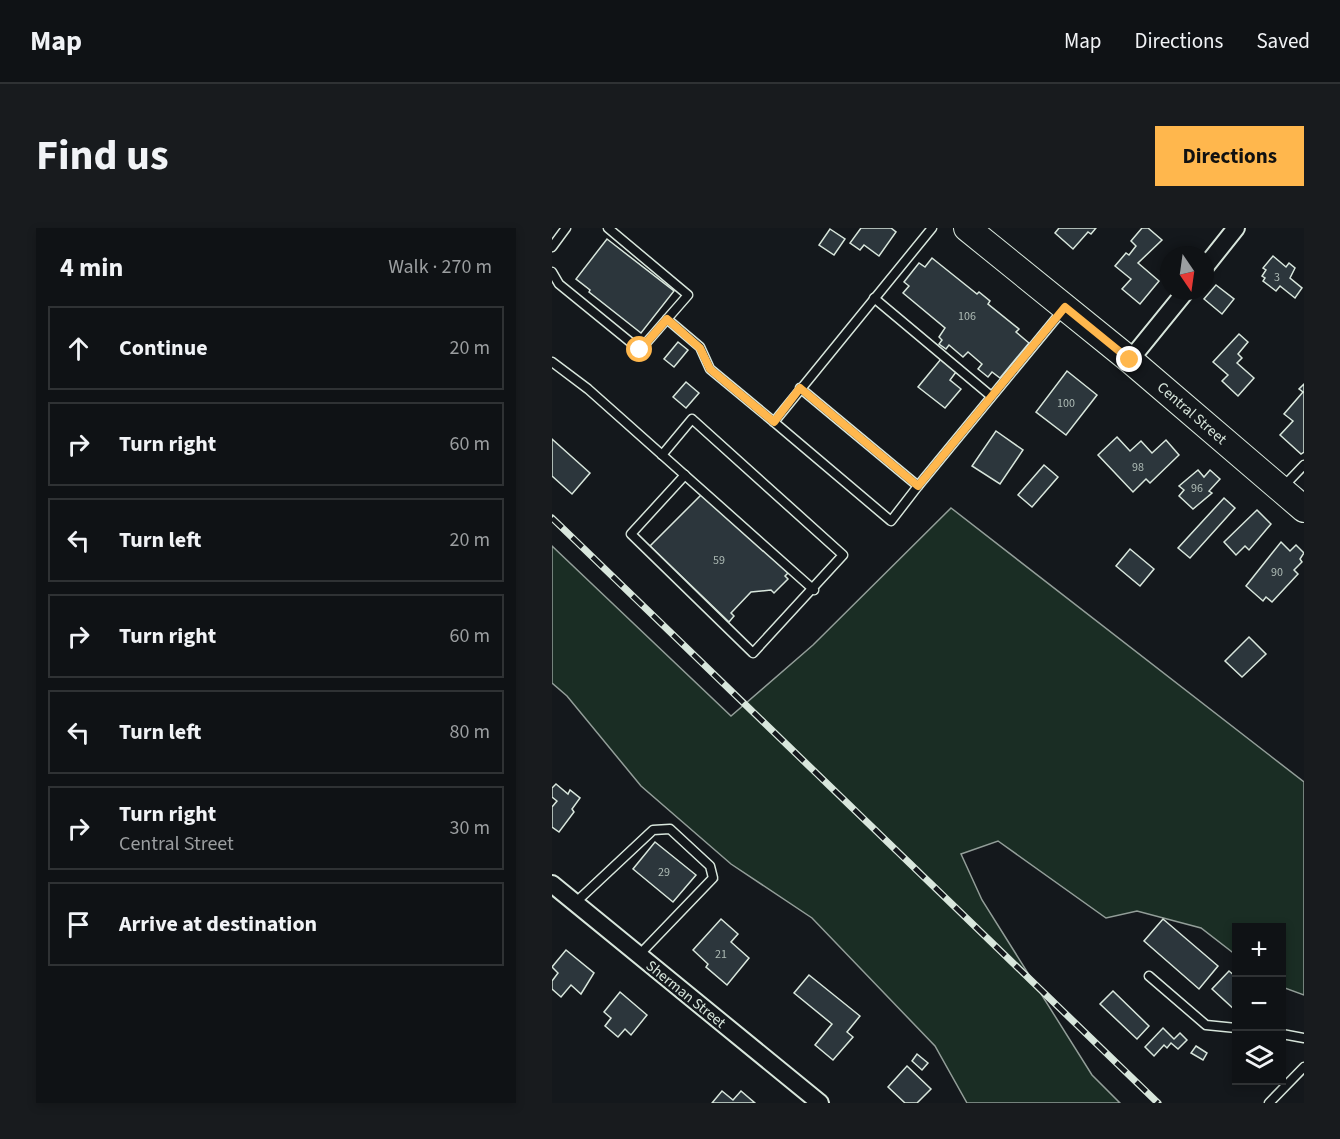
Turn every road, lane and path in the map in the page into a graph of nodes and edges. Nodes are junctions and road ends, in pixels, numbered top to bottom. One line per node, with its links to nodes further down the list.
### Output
1 (566, 228): 6 (lane)
2 (608, 228): 12 (lane)
3 (932, 228): 9 (lane)
4 (967, 228): 11 (main road, Central Street)
5 (1236, 228): 7 (street)
6 (552, 247)
7 (1214, 256)
8 (552, 272): 12 (lane)
9 (874, 298): 15 (lane); 16 (lane)
10 (1179, 300): 13 (street)
11 (1065, 307): 13 (main road, Central Street); 16 (lane)
12 (667, 319): 17 (lane)
13 (1130, 360): 22 (main road, Central Street)
14 (552, 362): 18 (lane)
15 (800, 388): 17 (lane); 21 (lane)
16 (992, 396): 21 (lane)
17 (774, 422): 21 (lane)
18 (662, 455): 20 (lane); 24 (lane)
19 (1304, 465): 22 (lane)
20 (685, 475): 24 (lane); 24 (lane)
21 (918, 486)
22 (1281, 490): 23 (main road, Central Street)
23 (1304, 509)
24 (814, 590)
25 (552, 884): 26 (street, Sherman Street)
26 (575, 903): 27 (street, Sherman Street); 27 (lane)
27 (639, 955): 33 (street, Sherman Street)
28 (1149, 976): 29 (lane)
29 (1232, 1028)
30 (1286, 1035): 31 (lane)
31 (1304, 1038)
32 (1304, 1067): 34 (lane)
33 (820, 1103)
34 (1269, 1103)

